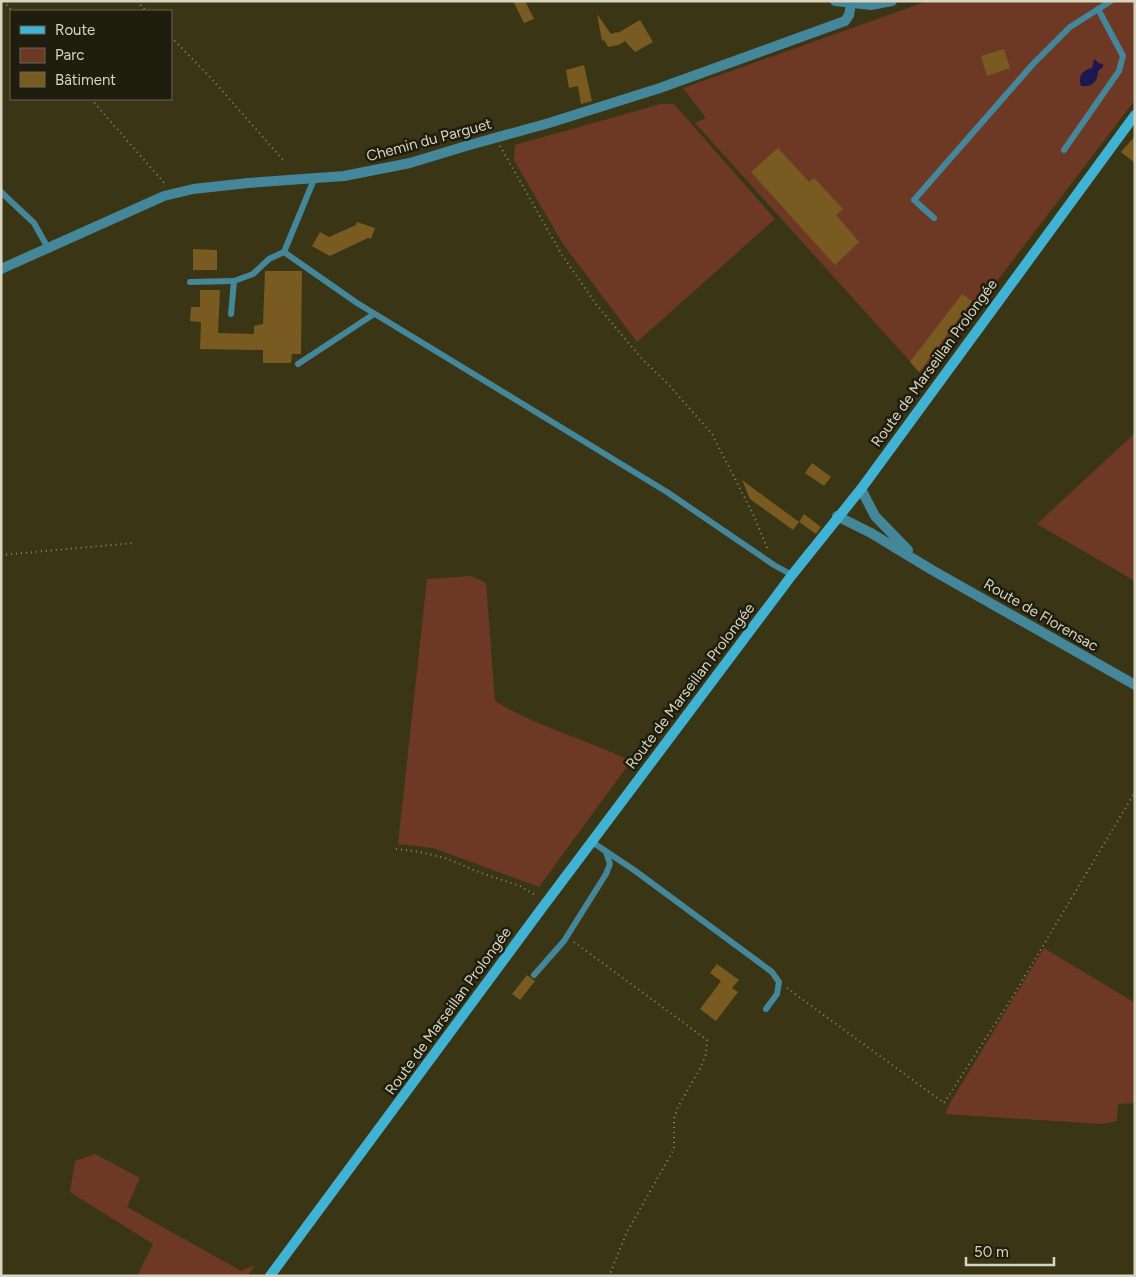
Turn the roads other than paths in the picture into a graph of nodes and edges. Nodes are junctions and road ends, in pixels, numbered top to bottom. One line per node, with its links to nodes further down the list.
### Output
1 (836, 1): 4 (street)
2 (892, 1): 4 (street)
3 (1110, 1): 5 (lane)
4 (851, 4): 8 (street, Chemin du Parguet)
5 (1098, 9): 7 (lane); 10 (lane)
6 (1135, 115): 19 (main road, Route de Marseillan Prolongée)
7 (1064, 150)
8 (315, 178): 11 (street, Chemin du Parguet); 12 (lane)
9 (1, 192): 11 (lane)
10 (934, 218)
11 (48, 248): 13 (street, Chemin du Parguet)
12 (284, 252): 14 (lane); 17 (lane)
13 (1, 269)
14 (234, 281): 15 (lane); 16 (lane)
15 (190, 282)
16 (231, 314)
17 (374, 314): 18 (lane); 22 (lane)
18 (298, 364)
19 (860, 489): 20 (main road, Route de Marseillan Prolongée); 21 (street, Route de Florensac)
20 (837, 516): 21 (street, Route de Florensac); 22 (main road, Route de Marseillan Prolongée)
21 (932, 570): 23 (street, Route de Florensac)
22 (792, 575): 24 (main road, Route de Marseillan Prolongée)
23 (1135, 685)
24 (592, 842): 25 (lane); 28 (main road, Route de Marseillan Prolongée)
25 (606, 852): 26 (lane); 27 (lane)
26 (534, 975)
27 (766, 1009)
28 (270, 1276)

